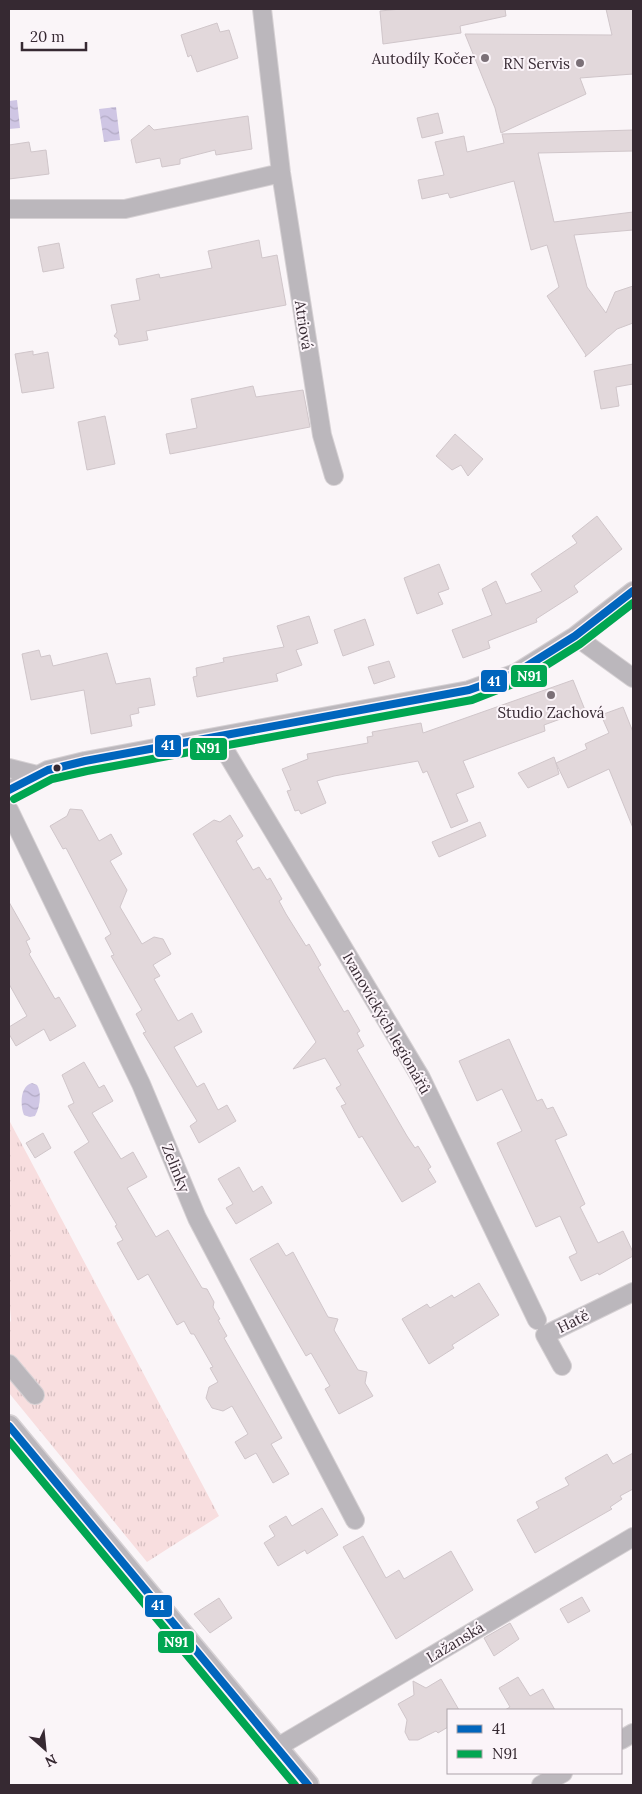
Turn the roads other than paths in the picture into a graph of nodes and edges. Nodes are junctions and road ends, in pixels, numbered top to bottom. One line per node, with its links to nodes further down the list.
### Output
1 (262, 9): 2 (street, Atriová)
2 (281, 173): 3 (street); 4 (street, Atriová)
3 (9, 209)
4 (334, 476)
5 (633, 591): 6 (street)
6 (575, 636): 7 (street); 8 (street)
7 (633, 678)
8 (217, 737): 10 (street); 14 (street, Ivanovických legionářů)
9 (9, 768): 10 (street)
10 (37, 775): 11 (street)
11 (9, 790)
12 (9, 810): 19 (street, Zelinky)
13 (633, 1292): 16 (street, Hatě)
14 (537, 1320)
15 (9, 1364): 17 (street)
16 (562, 1366)
17 (35, 1395)
18 (9, 1426): 23 (street)
19 (355, 1520)
20 (633, 1536): 23 (street, Lažanská)
21 (633, 1733): 22 (street)
22 (622, 1739)
23 (276, 1748): 25 (street)
24 (561, 1774): 26 (street)
25 (308, 1785)
26 (541, 1785)

